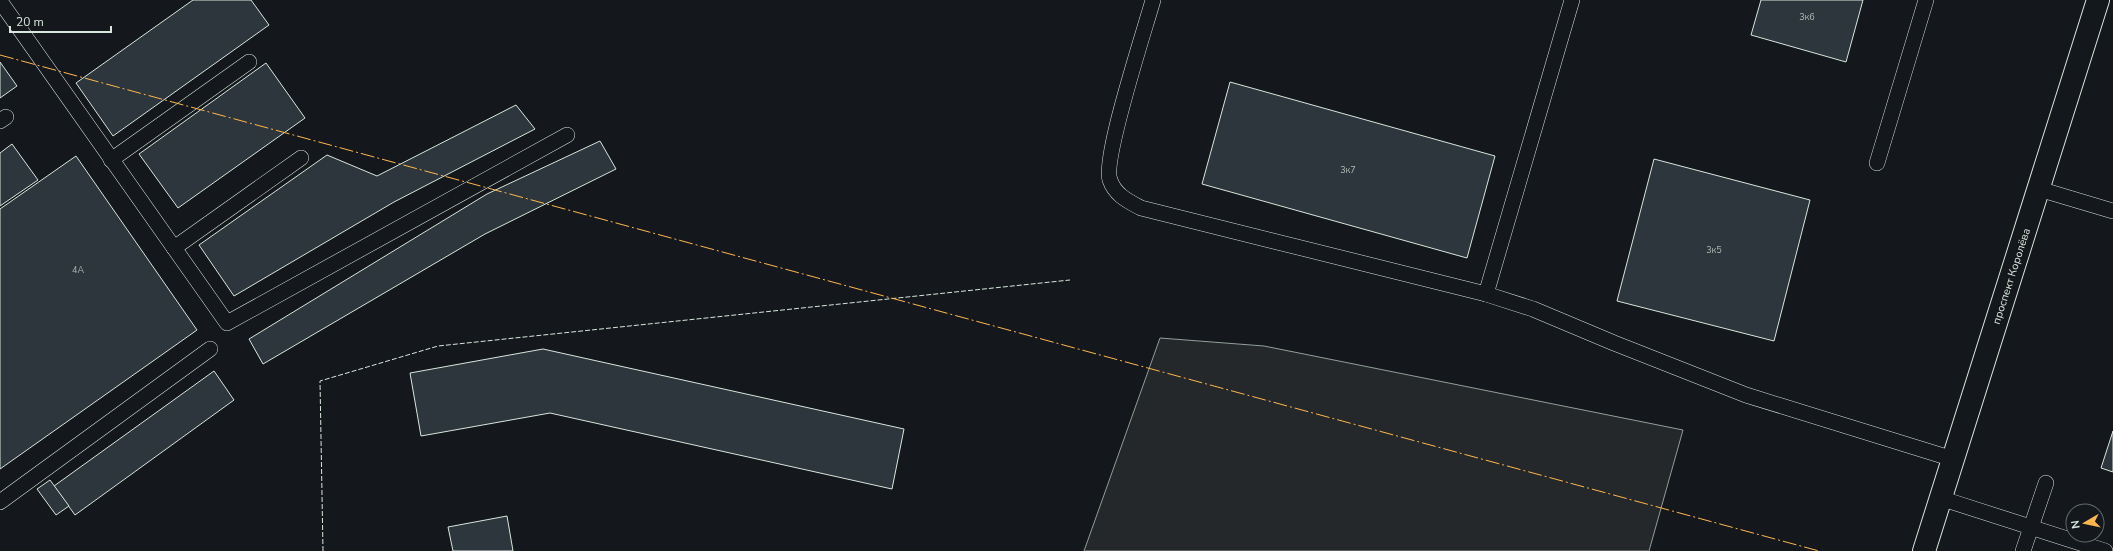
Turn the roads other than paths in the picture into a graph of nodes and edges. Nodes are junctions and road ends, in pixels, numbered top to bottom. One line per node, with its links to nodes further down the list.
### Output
1 (1153, 0): 14 (lane)
2 (1572, 0): 14 (lane)
3 (1926, 0): 10 (lane)
4 (2098, 0): 11 (main road, проспект Королёва)
5 (0, 1): 9 (lane)
6 (249, 62): 9 (lane)
7 (567, 134): 13 (lane)
8 (301, 158): 13 (lane)
9 (111, 160): 13 (lane)
10 (1877, 164)
11 (2040, 189): 12 (lane); 16 (main road, проспект Королёва)
12 (2113, 211)
13 (174, 248)
14 (1486, 294): 16 (lane)
15 (210, 349): 19 (lane)
16 (1953, 459): 18 (main road, проспект Королёва)
17 (2046, 484): 20 (lane)
18 (1940, 498): 20 (lane); 21 (main road, проспект Королёва)
19 (0, 502)
20 (2031, 526): 22 (lane); 23 (lane)
21 (1924, 551)
22 (2023, 551)
23 (2105, 551)

